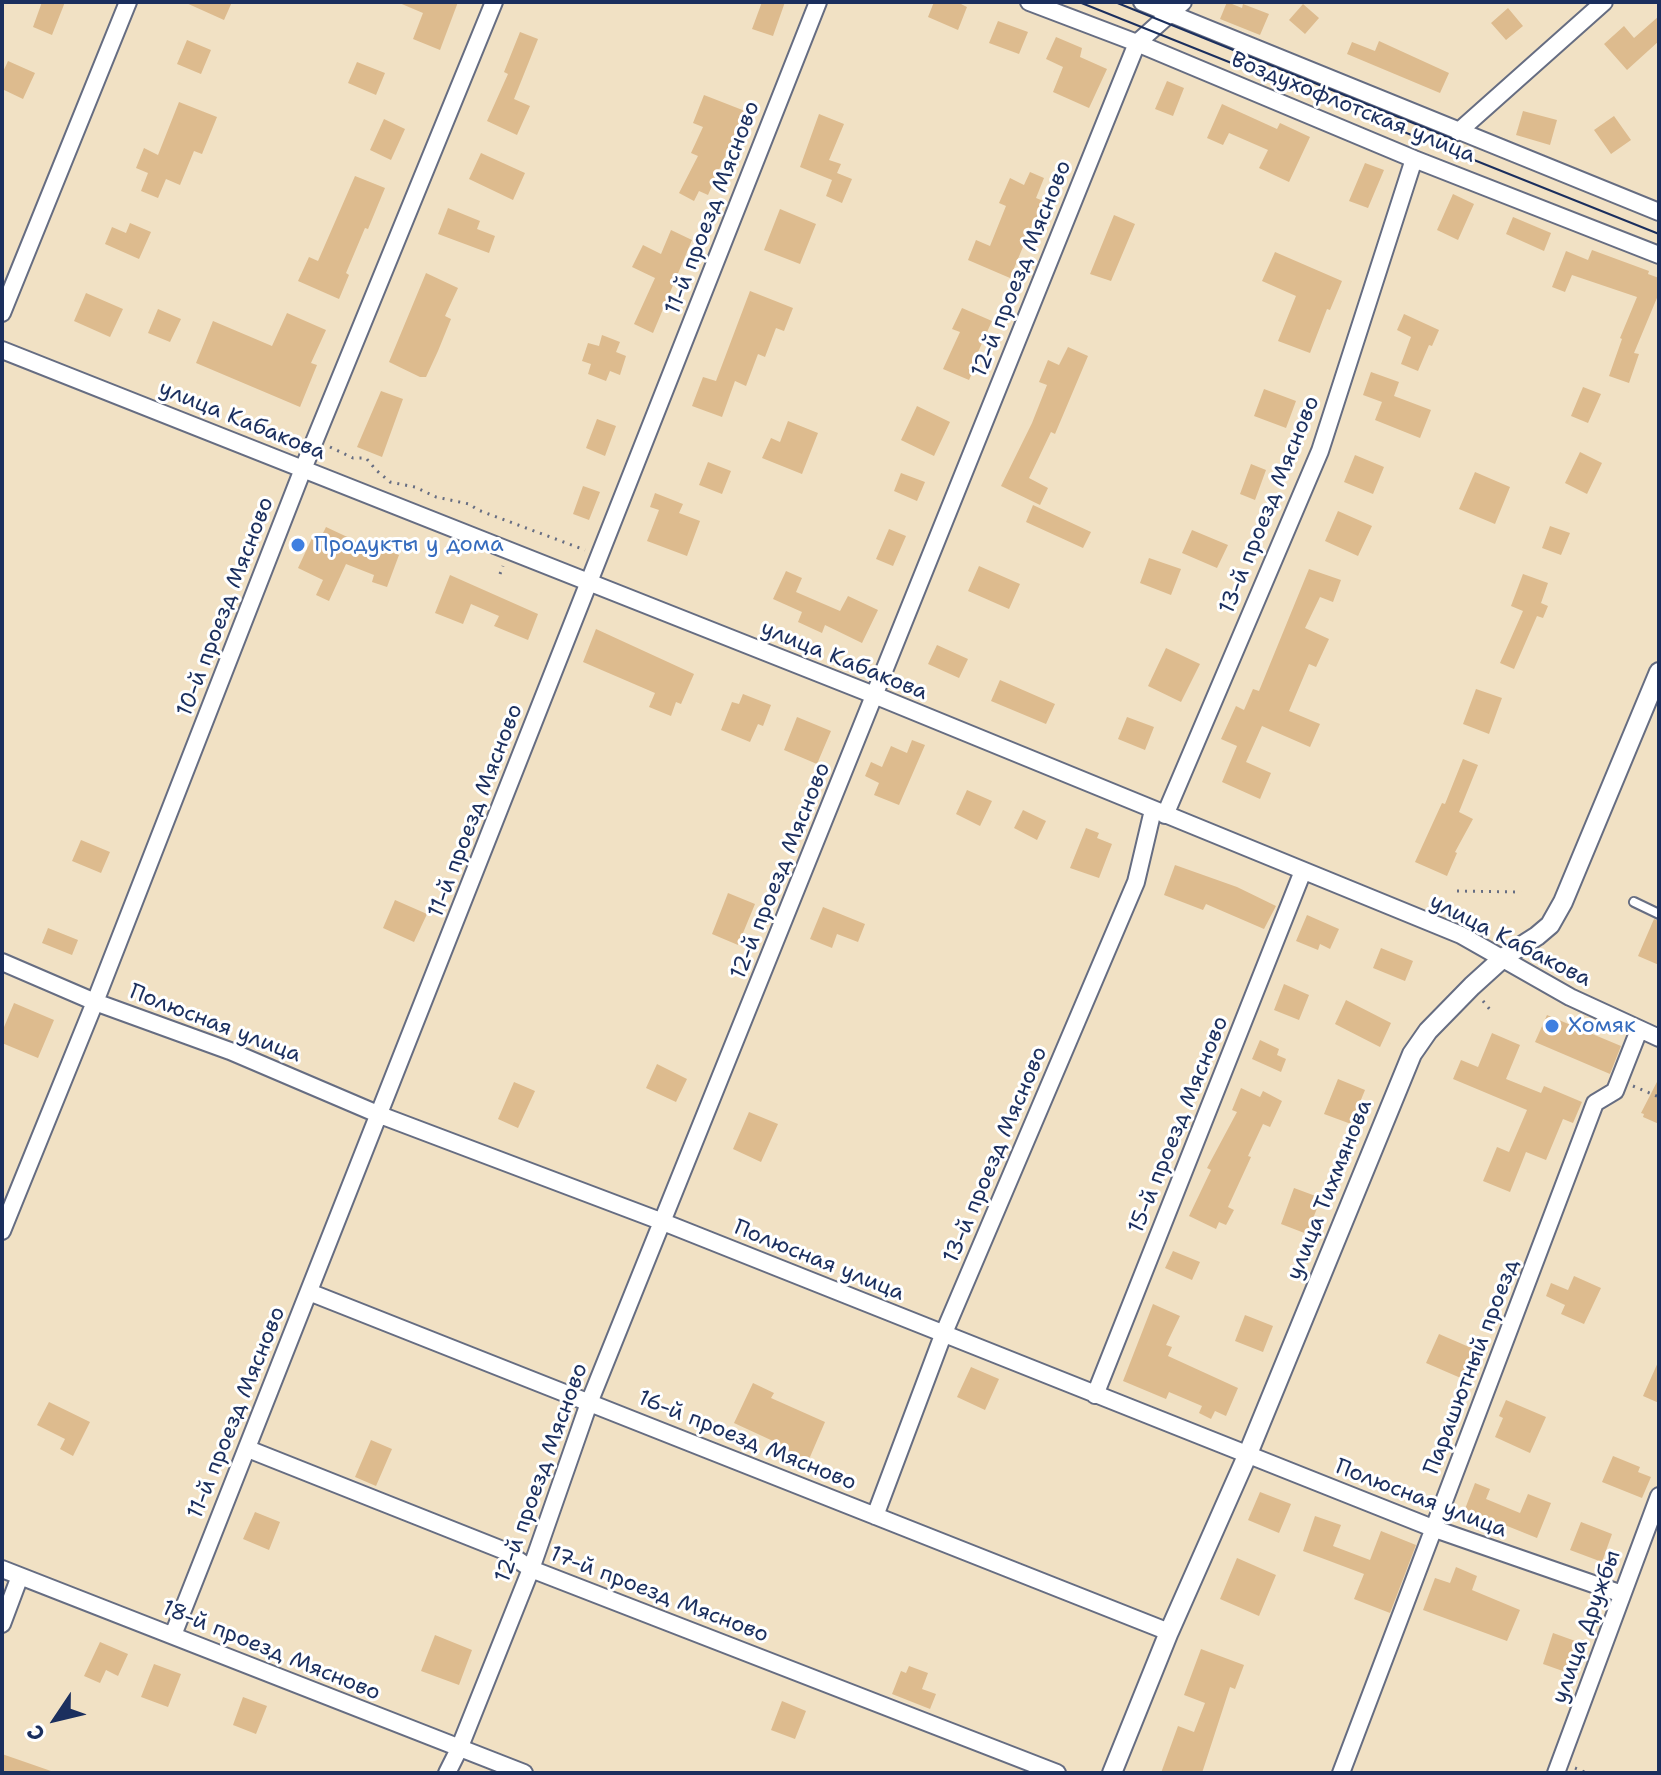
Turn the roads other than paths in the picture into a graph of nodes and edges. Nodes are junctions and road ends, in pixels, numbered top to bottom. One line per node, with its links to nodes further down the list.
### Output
1 (128, 2): 14 (street)
2 (494, 2): 16 (street, 10-й проезд Мясново)
3 (818, 2): 17 (street, 11-й проезд Мясново)
4 (1029, 2): 9 (street, Воздухофлотская улица)
5 (1142, 2): 8 (street, Воздухофлотская улица)
6 (1183, 2): 8 (street, 12-й проезд Мясново)
7 (1604, 2): 10 (street)
8 (1170, 14): 9 (street, 12-й проезд Мясново); 10 (street, Воздухофлотская улица)
9 (1137, 43): 11 (street, Воздухофлотская улица); 19 (street, 12-й проезд Мясново)
10 (1458, 132): 12 (street, Воздухофлотская улица)
11 (1414, 159): 13 (street, Воздухофлотская улица); 20 (street, 13-й проезд Мясново)
12 (1659, 212)
13 (1659, 255)
14 (2, 313)
15 (2, 350): 16 (street, улица Кабакова)
16 (303, 469): 17 (street, улица Кабакова); 26 (street, 10-й проезд Мясново)
17 (589, 584): 19 (street, улица Кабакова); 29 (street, 11-й проезд Мясново)
18 (1659, 672): 24 (street, улица Тихмянова)
19 (874, 695): 20 (street, улица Кабакова); 30 (street, 12-й проезд Мясново)
20 (1159, 812): 21 (street, улица Кабакова); 33 (street, 13-й проезд Мясново)
21 (1303, 871): 24 (street, улица Кабакова); 34 (street, 15-й проезд Мясново)
22 (1634, 902): 23 (lane)
23 (1659, 914)
24 (1504, 957): 27 (street, улица Кабакова); 37 (street, улица Тихмянова)
25 (2, 962): 26 (street, Полюсная улица)
26 (95, 1002): 29 (street, Полюсная улица); 31 (street, 10-й проезд Мясново)
27 (1639, 1030): 28 (street, улица Кабакова); 40 (street, Парашютный проезд)
28 (1659, 1038)
29 (380, 1115): 30 (street, Полюсная улица); 32 (street, 11-й проезд Мясново)
30 (663, 1222): 33 (street, Полюсная улица); 35 (street, 12-й проезд Мясново)
31 (2, 1231)
32 (309, 1292): 35 (street, 16-й проезд Мясново); 36 (street, 11-й проезд Мясново)
33 (943, 1335): 34 (street, Полюсная улица); 39 (street, 13-й проезд Мясново)
34 (1095, 1395): 37 (street, Полюсная улица)
35 (589, 1403): 39 (street, 16-й проезд Мясново); 42 (street, 12-й проезд Мясново)
36 (248, 1449): 42 (street, 17-й проезд Мясново); 47 (street, 11-й проезд Мясново)
37 (1247, 1456): 40 (street, Полюсная улица); 46 (street, улица Тихмянова)
38 (1659, 1496): 44 (street, улица Дружбы)
39 (875, 1516): 46 (street, 16-й проезд Мясново)
40 (1435, 1529): 44 (street, Полюсная улица); 53 (street, Парашютный проезд)
41 (2, 1569): 43 (street, 18-й проезд Мясново)
42 (531, 1569): 48 (street, 12-й проезд Мясново); 51 (street, 17-й проезд Мясново)
43 (20, 1576): 45 (street); 47 (street, 18-й проезд Мясново)
44 (1622, 1594): 54 (street, улица Дружбы)
45 (2, 1624)
46 (1169, 1632): 52 (street, улица Тихмянова)
47 (173, 1635): 48 (street, 18-й проезд Мясново)
48 (459, 1749): 49 (street, 12-й проезд Мясново); 50 (street, 18-й проезд Мясново)
49 (447, 1773)
50 (524, 1773)
51 (1057, 1773)
52 (1112, 1773)
53 (1341, 1773)
54 (1556, 1773)

